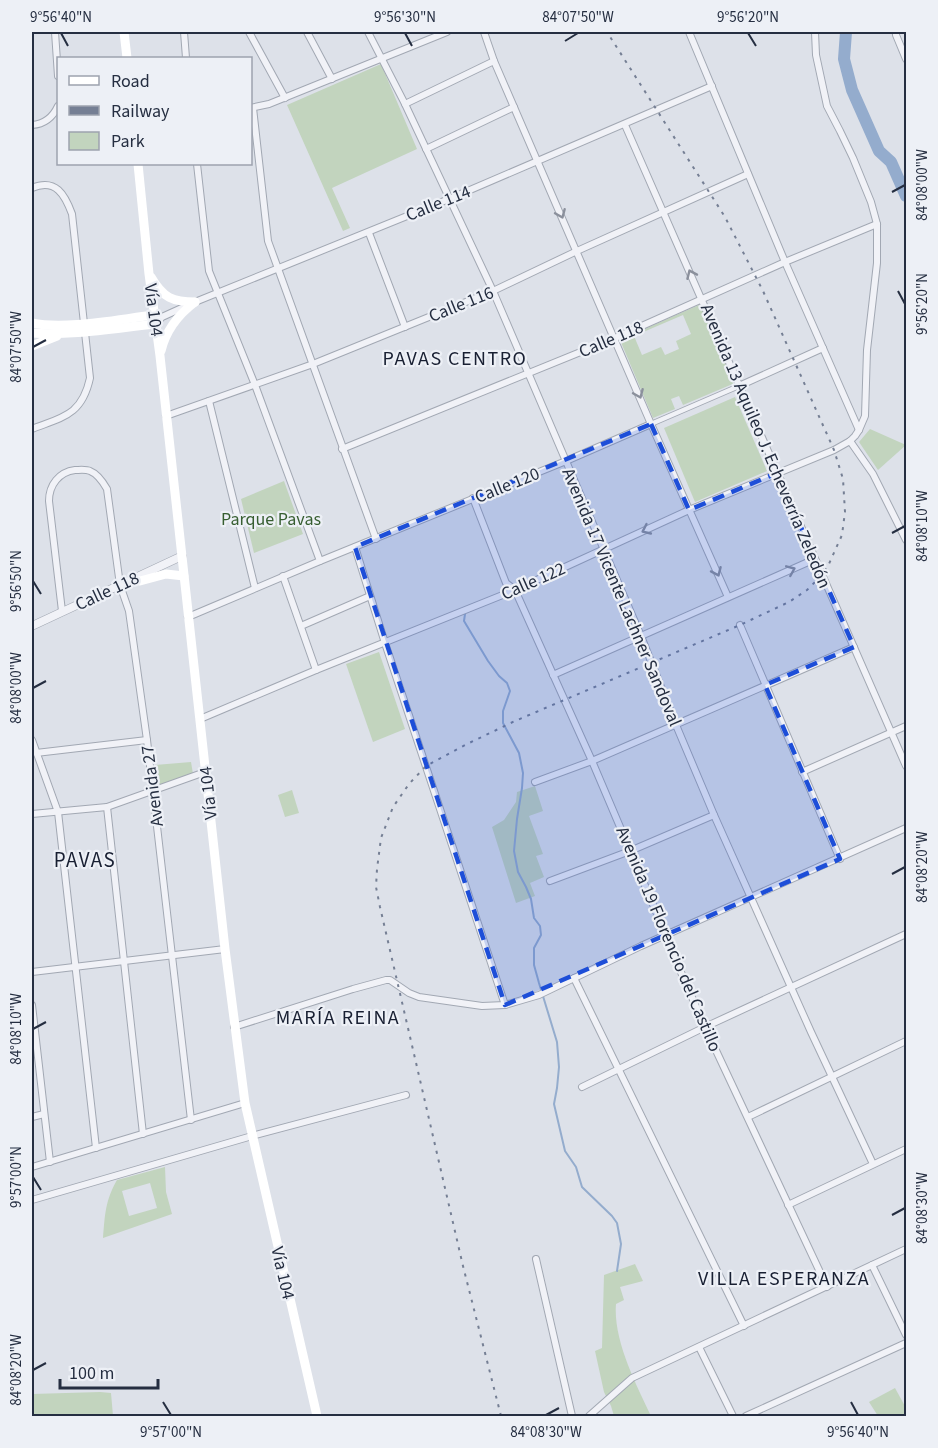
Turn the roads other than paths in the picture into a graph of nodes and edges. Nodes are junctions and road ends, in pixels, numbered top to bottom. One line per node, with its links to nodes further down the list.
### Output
1 (55, 32): 18 (street)
2 (124, 32): 14 (main road)
3 (184, 32): 15 (street)
4 (249, 32): 22 (street)
5 (307, 32): 20 (street)
6 (369, 32): 16 (street, Avenida 17 Vicente Lachner Sandoval)
7 (423, 32): 13 (street)
8 (447, 32): 13 (street)
9 (484, 32): 19 (street)
10 (689, 32): 21 (street)
11 (815, 32): 37 (street)
12 (896, 35): 17 (street)
13 (427, 40): 16 (street)
14 (127, 57)
15 (186, 57)
16 (382, 59): 20 (street); 23 (street, Avenida 17 Vicente Lachner Sandoval)
17 (906, 59)
18 (57, 61)
19 (494, 61): 23 (street); 24 (street)
20 (332, 79): 22 (street)
21 (712, 86): 28 (street, Calle 114); 33 (street)
22 (285, 98): 26 (street)
23 (405, 104): 29 (street, Avenida 17 Vicente Lachner Sandoval)
24 (514, 107): 29 (street); 30 (street)
25 (57, 108): 27 (street)
26 (252, 108): 41 (street)
27 (33, 125)
28 (625, 125): 30 (street, Calle 114); 36 (street, Avenida 13 Aquileo J. Echeverría Zeledón)
29 (426, 149): 35 (street, Avenida 17 Vicente Lachner Sandoval)
30 (538, 161): 35 (street, Calle 114); 39 (street, one-way to 39)
31 (138, 165): 42 (main road, Vía 104)
32 (197, 165): 44 (street)
33 (748, 174): 36 (street, Calle 116); 40 (street)
34 (32, 188): 49 (street)
35 (449, 199): 38 (street, Calle 114); 43 (street, Avenida 17 Vicente Lachner Sandoval)
36 (663, 213): 39 (street, Calle 116); 45 (street, Avenida 13 Aquileo J. Echeverría Zeledón, one-way to 36)
37 (877, 224): 40 (street, Calle 118); 63 (street)
38 (369, 232): 41 (street, Calle 114); 48 (street)
39 (577, 251): 43 (street, Calle 116); 51 (street)
40 (785, 262): 45 (street, Calle 118); 53 (street)
41 (278, 269): 44 (street, Calle 114); 55 (street)
42 (149, 274): 46 (main road); 47 (main road, Vía 104)
43 (493, 291): 48 (street, Calle 116); 56 (street, Avenida 17 Vicente Lachner Sandoval)
44 (218, 293): 46 (street, Calle 114); 57 (street)
45 (702, 299): 51 (street, Calle 118); 58 (street, Avenida 13 Aquileo J. Echeverría Zeledón)
46 (195, 302): 47 (street, Calle 114); 54 (main road)
47 (158, 319): 49 (main road, Calle 114); 54 (main road, Vía 104)
48 (405, 327): 55 (street, Calle 116)
49 (81, 329): 50 (main road, Calle 114); 52 (main road); 62 (street)
50 (33, 330)
51 (615, 338): 56 (street, Calle 118); 61 (street, one-way to 61)
52 (32, 346)
53 (823, 348): 58 (street, Calle 120); 63 (street)
54 (160, 356): 60 (main road, Vía 104)
55 (313, 364): 57 (street, Calle 116); 65 (street)
56 (528, 374): 65 (street, Calle 118); 66 (street, Avenida 17 Vicente Lachner Sandoval)
57 (255, 384): 59 (street, Calle 116); 76 (street)
58 (739, 386): 61 (street, Calle 120); 67 (street, Avenida 13 Aquileo J. Echeverría Zeledón)
59 (209, 401): 60 (street, Calle 116); 81 (street)
60 (166, 416): 74 (main road, Vía 104)
61 (651, 424): 66 (street, Calle 120); 69 (street)
62 (32, 429)
63 (859, 430): 64 (street, Calle 122)
64 (850, 441): 67 (street, Calle 122); 71 (street)
65 (342, 449): 70 (street)
66 (566, 461): 68 (street, Calle 120); 73 (street, Avenida 17 Vicente Lachner Sandoval)
67 (777, 473): 69 (street, Calle 122); 75 (street, Avenida 13 Aquileo J. Echeverría Zeledón)
68 (473, 498): 70 (street, Calle 120); 82 (street, Avenida 19 Florencio del Castillo)
69 (690, 510): 73 (street, Calle 122, one-way to 73); 84 (street, one-way to 84)
70 (376, 539): 72 (street, Calle 120)
71 (906, 540)
72 (355, 547): 76 (street, Calle 120); 83 (street)
73 (603, 550): 82 (street, Calle 122); 90 (street, Avenida 17 Vicente Lachner Sandoval)
74 (182, 556): 77 (main road, Vía 104); 79 (street, Calle 118)
75 (815, 559): 84 (street, one-way to 75); 92 (street, Avenida 13 Aquileo J. Echeverría Zeledón)
76 (320, 561): 78 (street, Calle 120)
77 (184, 576): 79 (main road); 86 (main road, Vía 104)
78 (283, 576): 81 (street, Calle 120); 89 (street)
79 (133, 579): 80 (street, Calle 118)
80 (120, 585): 85 (street, Calle 118); 85 (street, Avenida 27); 101 (street, Avenida 27)
81 (255, 588): 86 (street, Calle 120)
82 (515, 590): 91 (street, Calle 122); 94 (street, Avenida 19 Florencio del Castillo)
83 (370, 596): 89 (street); 91 (street)
84 (728, 597): 90 (street)
85 (62, 611): 88 (street, Calle 118)
86 (188, 617): 96 (main road, Vía 104)
87 (740, 625): 95 (street)
88 (32, 626)
89 (301, 626): 93 (street)
90 (641, 636): 94 (street); 97 (street, Avenida 17 Vicente Lachner Sandoval)
91 (385, 642): 93 (street, Calle 122); 128 (street)
92 (854, 647): 95 (street); 99 (street, Avenida 13 Aquileo J. Echeverría Zeledón)
93 (316, 670): 96 (street, Calle 122)
94 (553, 675): 103 (street, Avenida 19 Florencio del Castillo)
95 (765, 685): 97 (street); 106 (street)
96 (200, 719): 105 (main road, Vía 104)
97 (676, 725): 103 (street); 112 (street, Avenida 17 Vicente Lachner Sandoval)
98 (906, 726): 99 (street)
99 (891, 732): 104 (street, Avenida 13 Aquileo J. Echeverría Zeledón); 106 (street)
100 (32, 740): 102 (street)
101 (147, 740): 102 (street); 108 (street, Avenida 27)
102 (36, 753): 110 (street)
103 (592, 761): 107 (street); 114 (street, Avenida 19 Florencio del Castillo)
104 (906, 766)
105 (206, 771): 108 (street); 120 (main road, Vía 104)
106 (802, 771): 115 (street)
107 (535, 782)
108 (153, 791): 109 (street); 121 (street, Avenida 27)
109 (107, 807): 110 (street); 122 (street)
110 (58, 812): 111 (street); 123 (street)
111 (32, 814)
112 (714, 815): 114 (street); 117 (street, Avenida 17 Vicente Lachner Sandoval)
113 (906, 828): 115 (street)
114 (630, 851): 116 (street); 119 (street, Avenida 19 Florencio del Castillo)
115 (840, 859): 117 (street)
116 (550, 881)
117 (751, 897): 119 (street); 126 (street, Avenida 17 Vicente Lachner Sandoval)
118 (906, 934): 126 (street)
119 (666, 936): 125 (street); 130 (street, Avenida 19 Florencio del Castillo)
120 (225, 949): 121 (street); 129 (main road, Vía 104)
121 (171, 955): 122 (street); 140 (street, Avenida 27)
122 (124, 960): 123 (street); 141 (street)
123 (76, 966): 124 (street); 143 (street)
124 (32, 972)
125 (574, 978): 128 (street); 132 (street)
126 (791, 987): 130 (street); 133 (street, Avenida 17 Vicente Lachner Sandoval)
127 (32, 1005): 137 (street)
128 (505, 1005): 129 (street)
129 (234, 1027): 136 (main road, Vía 104)
130 (705, 1028): 132 (street); 139 (street, Avenida 19 Florencio del Castillo)
131 (906, 1041): 133 (street)
132 (619, 1069): 134 (street); 154 (street)
133 (831, 1076): 139 (street); 146 (street, Avenida 17 Vicente Lachner Sandoval)
134 (582, 1087)
135 (405, 1095): 142 (street)
136 (245, 1103): 140 (street); 142 (main road, Vía 104)
137 (44, 1114): 138 (street); 145 (street)
138 (32, 1117)
139 (747, 1117): 149 (street, Avenida 19 Florencio del Castillo)
140 (191, 1120): 141 (street)
141 (143, 1134): 143 (street)
142 (252, 1136): 148 (street); 158 (main road, Vía 104)
143 (96, 1148): 145 (street)
144 (906, 1149): 146 (street)
145 (50, 1162): 147 (street)
146 (873, 1164): 149 (street)
147 (32, 1167)
148 (32, 1200)
149 (788, 1205): 153 (street, Avenida 19 Florencio del Castillo)
150 (906, 1249): 152 (street)
151 (536, 1259): 159 (street)
152 (872, 1265): 153 (street); 155 (street)
153 (827, 1287): 154 (street)
154 (744, 1326): 157 (street)
155 (906, 1335)
156 (906, 1343): 162 (street)
157 (699, 1347): 160 (street); 161 (street)
158 (317, 1416)
159 (572, 1416)
160 (589, 1416)
161 (733, 1416)
162 (746, 1416)

